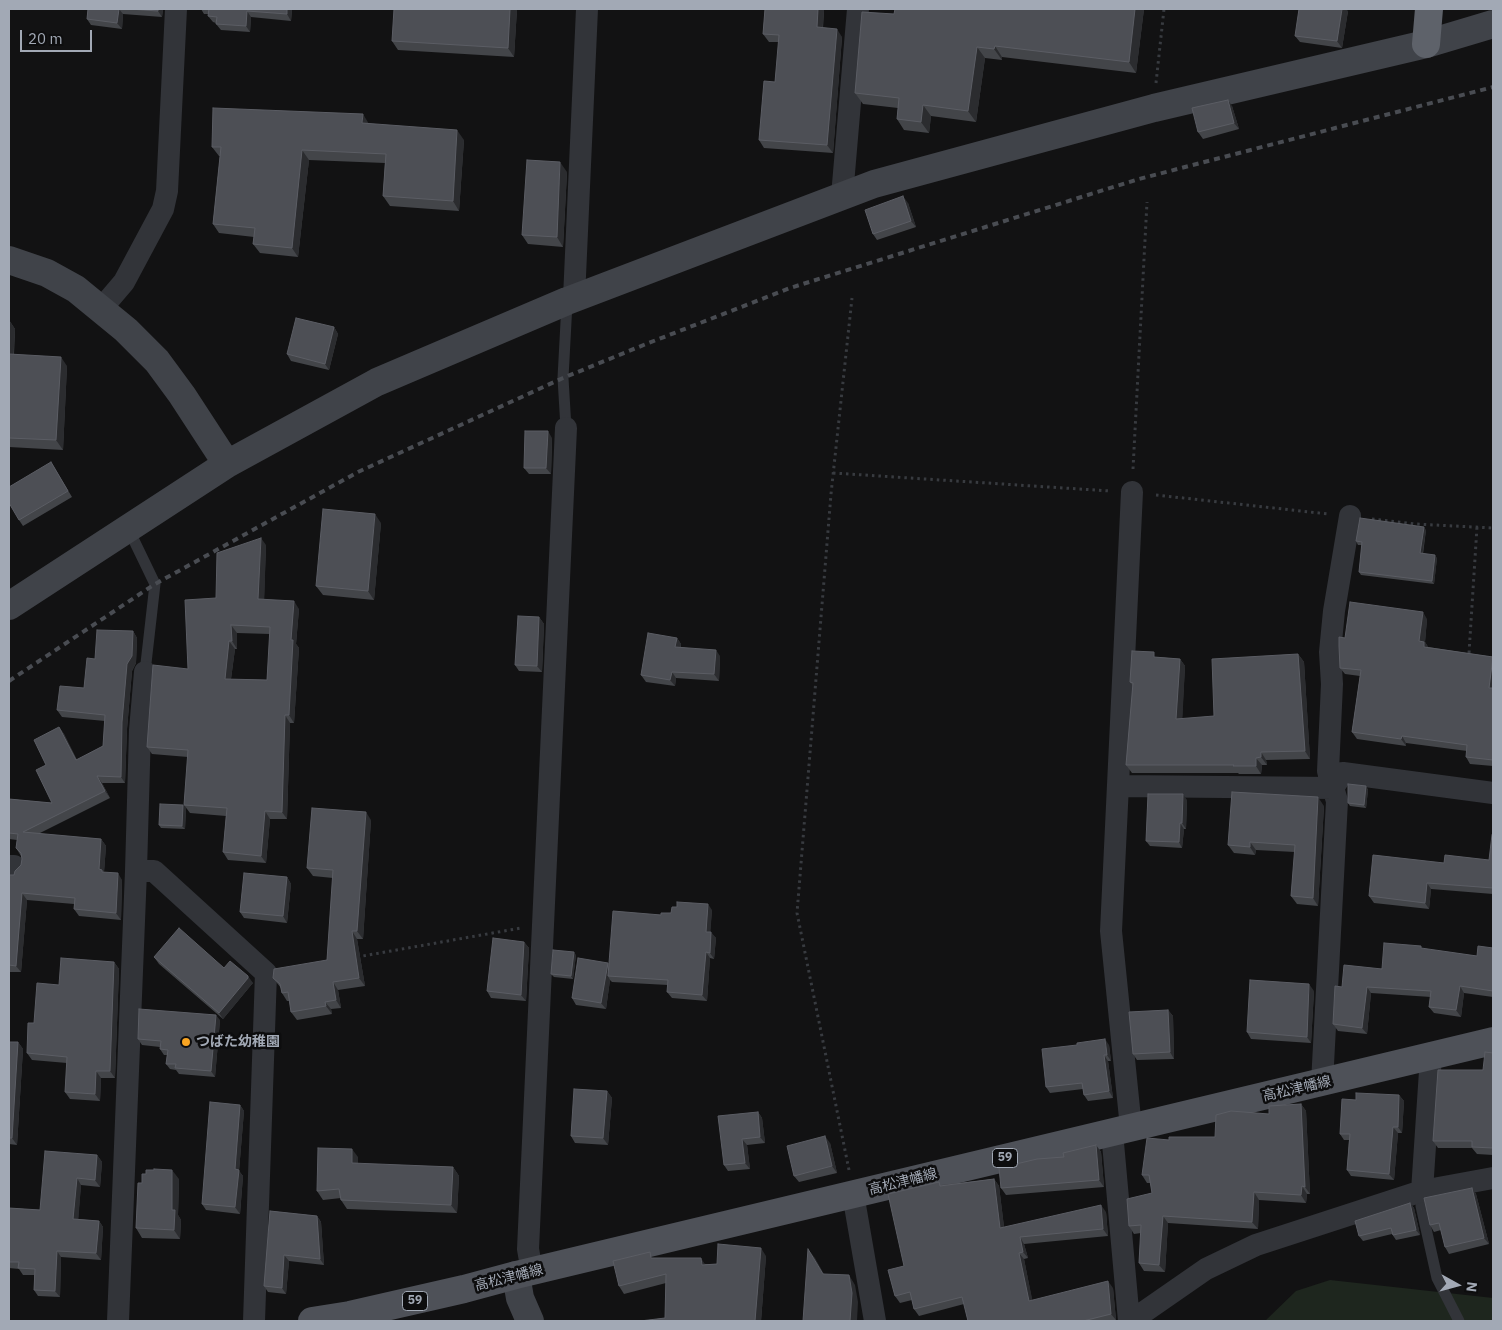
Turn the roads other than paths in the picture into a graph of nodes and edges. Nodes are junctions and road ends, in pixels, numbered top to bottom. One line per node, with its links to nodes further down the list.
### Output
1 (176, 9): 10 (street)
2 (587, 9): 9 (street)
3 (858, 9): 7 (street)
4 (1430, 9): 6 (highway)
5 (1493, 24): 6 (street)
6 (1426, 44): 7 (street)
7 (842, 196): 9 (street)
8 (9, 260): 10 (street)
9 (570, 300): 11 (lane); 12 (street)
10 (101, 309): 12 (street)
11 (566, 428): 29 (street)
12 (227, 464): 15 (street)
13 (1132, 492): 18 (street)
14 (1350, 516): 19 (street)
15 (128, 528): 16 (street); 17 (lane)
16 (9, 606)
17 (146, 672): 21 (street)
18 (1118, 786): 19 (street); 25 (street)
19 (1334, 788): 20 (street); 24 (street)
20 (1493, 792)
21 (136, 871): 31 (street); 32 (street)
22 (1493, 1042): 23 (main road, 高松津幡線 / 59)
23 (1431, 1056): 24 (main road, 高松津幡線 / 59); 27 (street)
24 (1322, 1083): 25 (main road, 高松津幡線 / 59)
25 (1122, 1130): 28 (main road, 高松津幡線 / 59); 36 (street)
26 (1493, 1178): 27 (street)
27 (1422, 1192): 36 (street); 37 (lane)
28 (854, 1194): 29 (main road, 高松津幡線 / 59); 35 (street)
29 (524, 1274): 30 (main road, 高松津幡線 / 59); 34 (street)
30 (350, 1318): 33 (main road, 高松津幡線 / 59)
31 (118, 1321)
32 (254, 1321)
33 (312, 1321)
34 (530, 1321)
35 (875, 1321)
36 (1130, 1321)
37 (1459, 1321)

